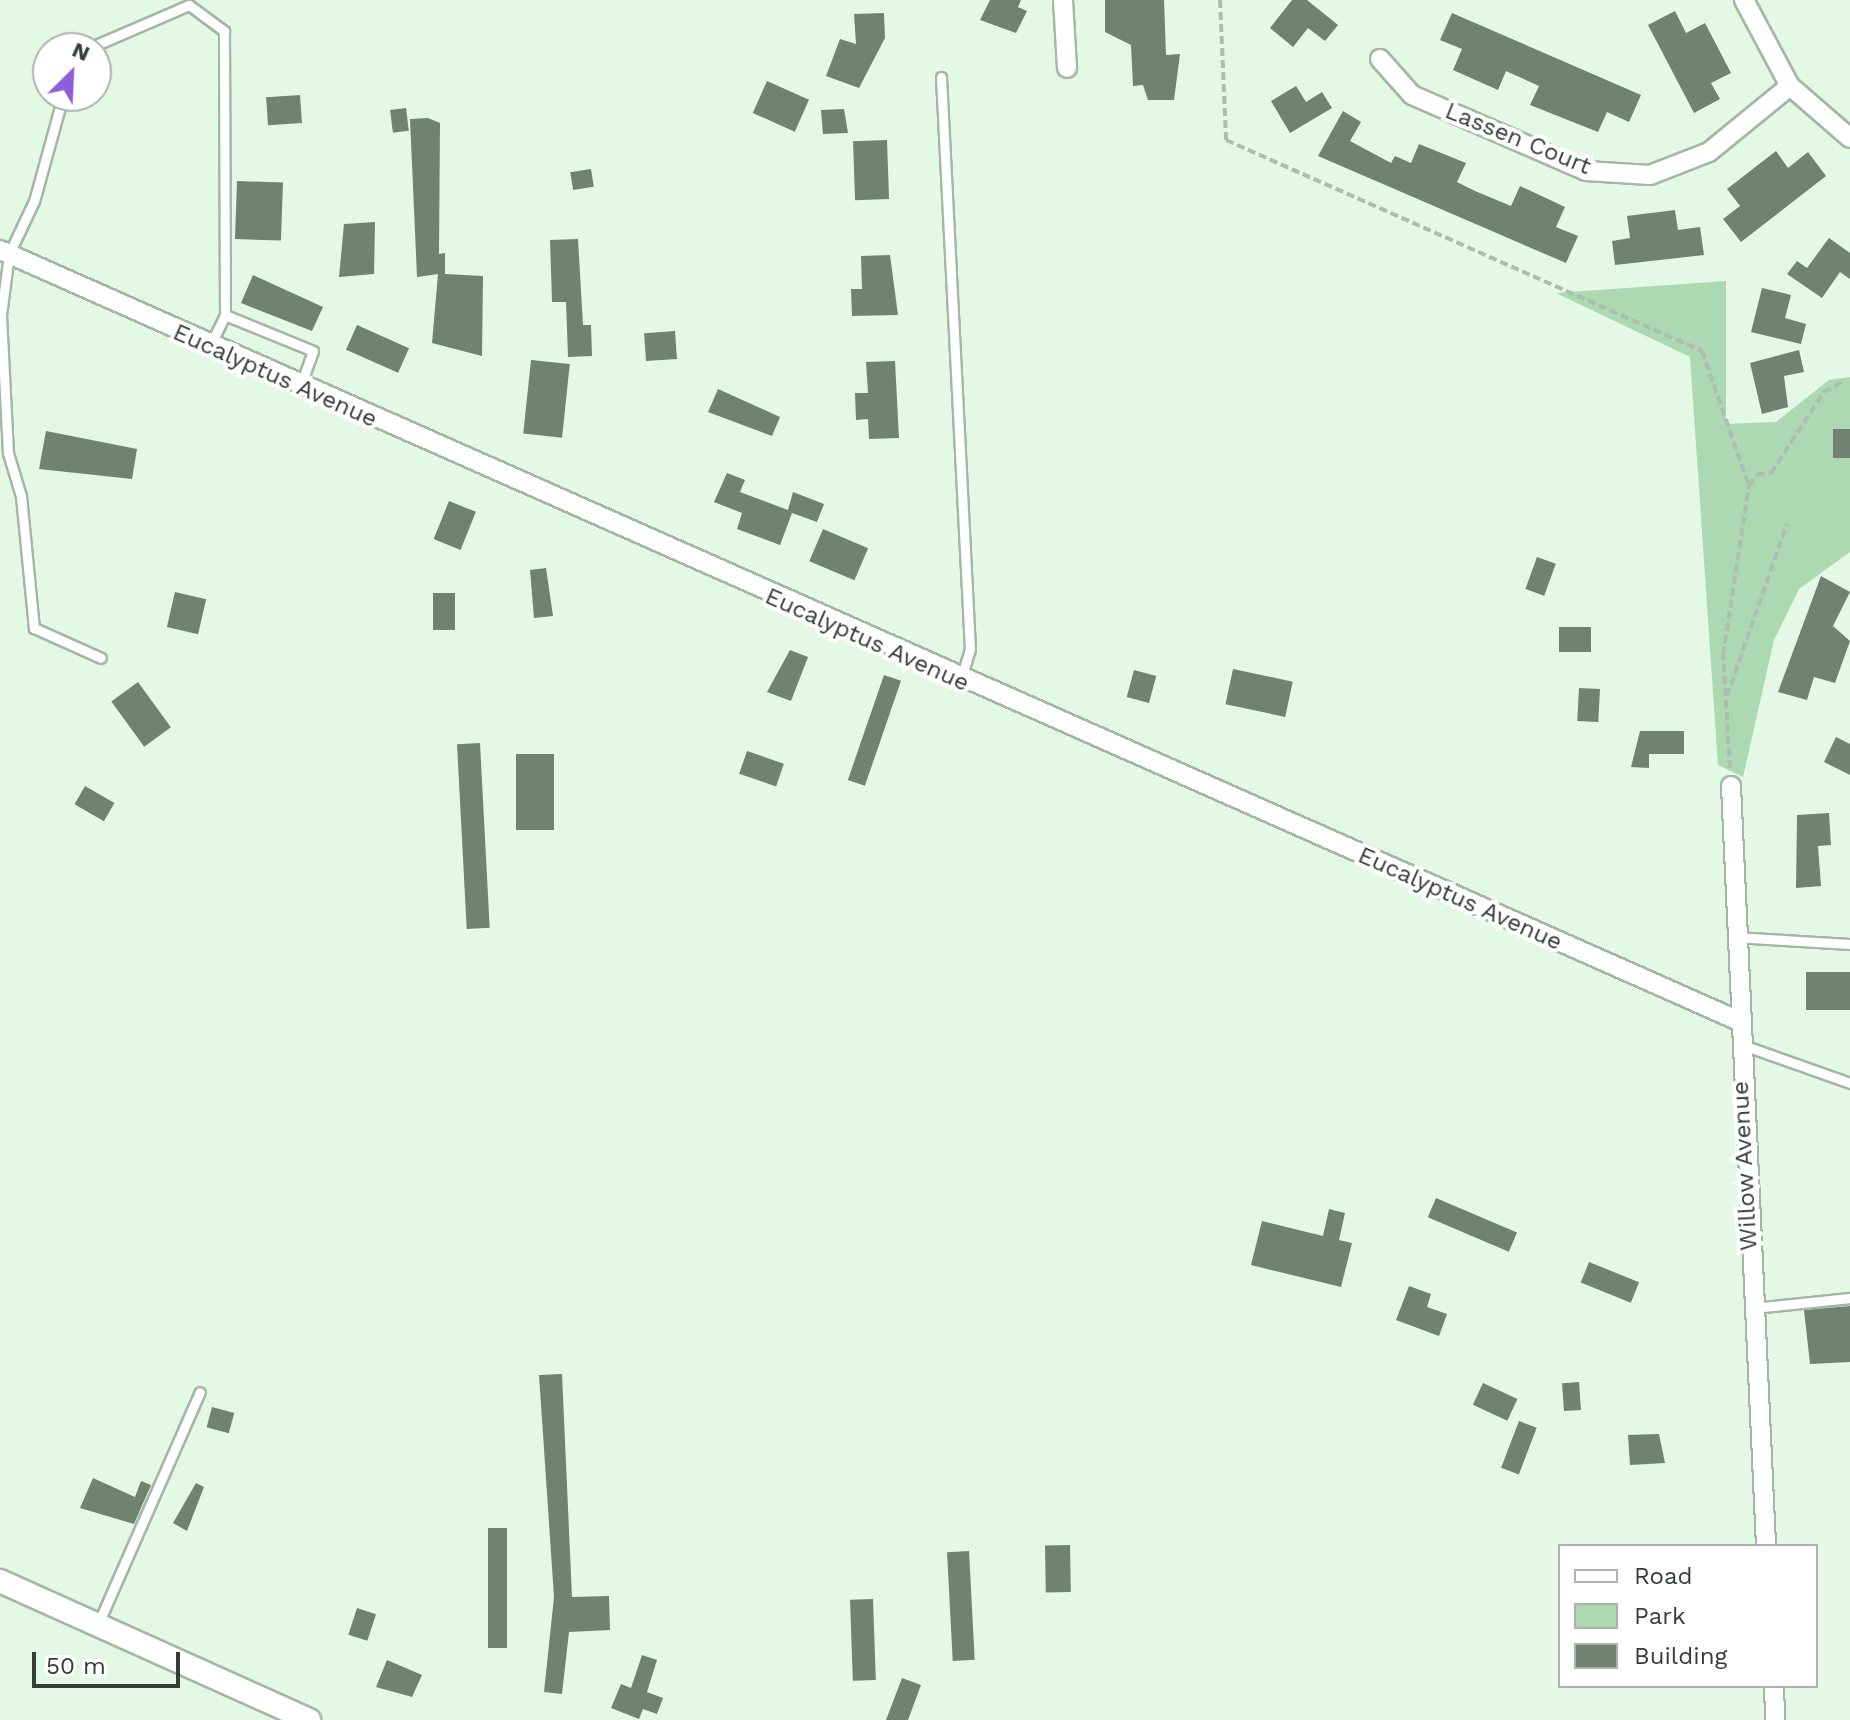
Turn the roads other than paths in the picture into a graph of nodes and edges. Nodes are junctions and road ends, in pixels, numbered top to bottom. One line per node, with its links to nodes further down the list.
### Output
1 (1063, 0): 5 (street)
2 (1744, 0): 7 (street)
3 (112, 38): 11 (lane)
4 (1380, 59): 7 (street, Lassen Court)
5 (1067, 68)
6 (941, 77): 15 (lane)
7 (1790, 86): 9 (street)
8 (59, 112): 10 (lane)
9 (1850, 138)
10 (5, 252): 12 (street, Eucalyptus Avenue); 14 (lane)
11 (225, 315): 12 (lane); 13 (lane)
12 (210, 347): 13 (street, Eucalyptus Avenue)
13 (300, 388): 15 (street, Eucalyptus Avenue)
14 (101, 658)
15 (960, 682): 19 (street, Eucalyptus Avenue)
16 (1731, 786): 17 (street, Willow Avenue)
17 (1735, 937): 18 (lane); 19 (street, Willow Avenue)
18 (1850, 944)
19 (1737, 1020): 20 (street, Willow Avenue)
20 (1738, 1043): 21 (lane); 23 (street, Willow Avenue)
21 (1850, 1083)
22 (1850, 1298): 23 (lane)
23 (1753, 1308): 25 (street, Willow Avenue)
24 (200, 1392): 27 (lane)
25 (1766, 1544)
26 (0, 1581): 27 (street)
27 (98, 1624): 29 (street)
28 (1774, 1688): 30 (street)
29 (309, 1720)
30 (1775, 1720)

